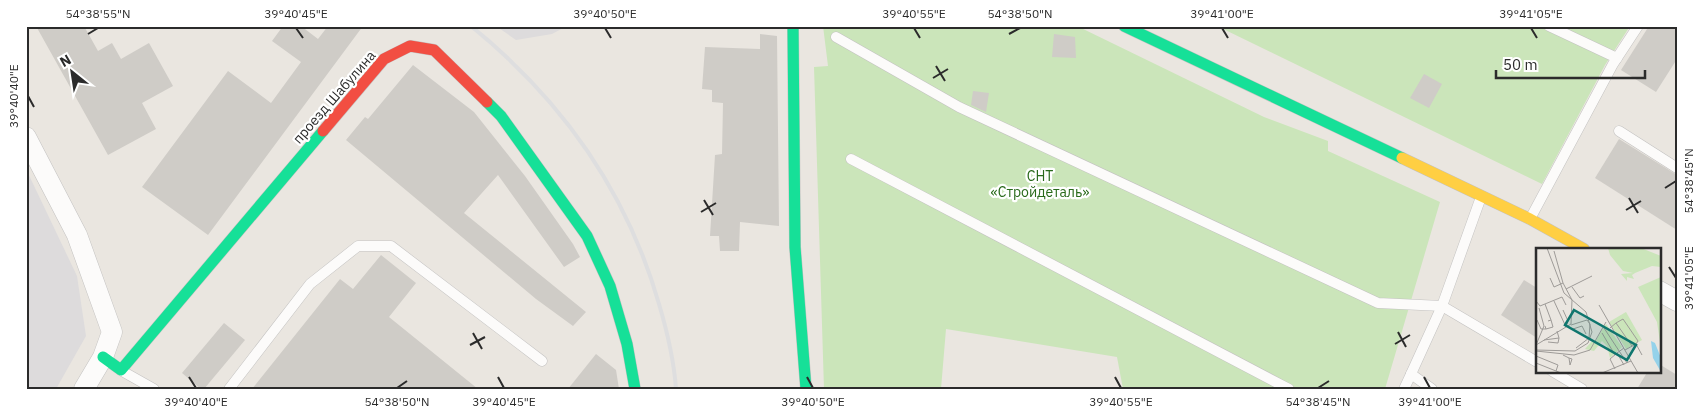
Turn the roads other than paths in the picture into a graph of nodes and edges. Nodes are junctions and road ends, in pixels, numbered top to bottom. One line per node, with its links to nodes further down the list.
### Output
1 (793, 26): 25 (street)
2 (1124, 26): 11 (street)
3 (1549, 26): 6 (lane)
4 (1638, 26): 6 (lane)
5 (836, 37): 14 (lane)
6 (1617, 58): 12 (lane)
7 (1619, 131): 10 (lane)
8 (26, 136): 15 (street)
9 (851, 159): 26 (lane)
10 (1677, 168)
11 (1482, 197): 12 (street); 14 (lane)
12 (1530, 219): 13 (street)
13 (1582, 248)
14 (1442, 306): 17 (lane); 20 (lane)
15 (103, 357): 18 (street); 21 (street)
16 (542, 361): 23 (lane)
17 (1536, 361)
18 (120, 370): 22 (lane); 24 (street, проезд Шабулина)
19 (1554, 372): 29 (lane)
20 (1411, 374): 27 (lane); 28 (lane)
21 (84, 389)
22 (154, 389)
23 (229, 389)
24 (635, 389)
25 (806, 389)
26 (1289, 389)
27 (1404, 389)
28 (1432, 389)
29 (1582, 389)

